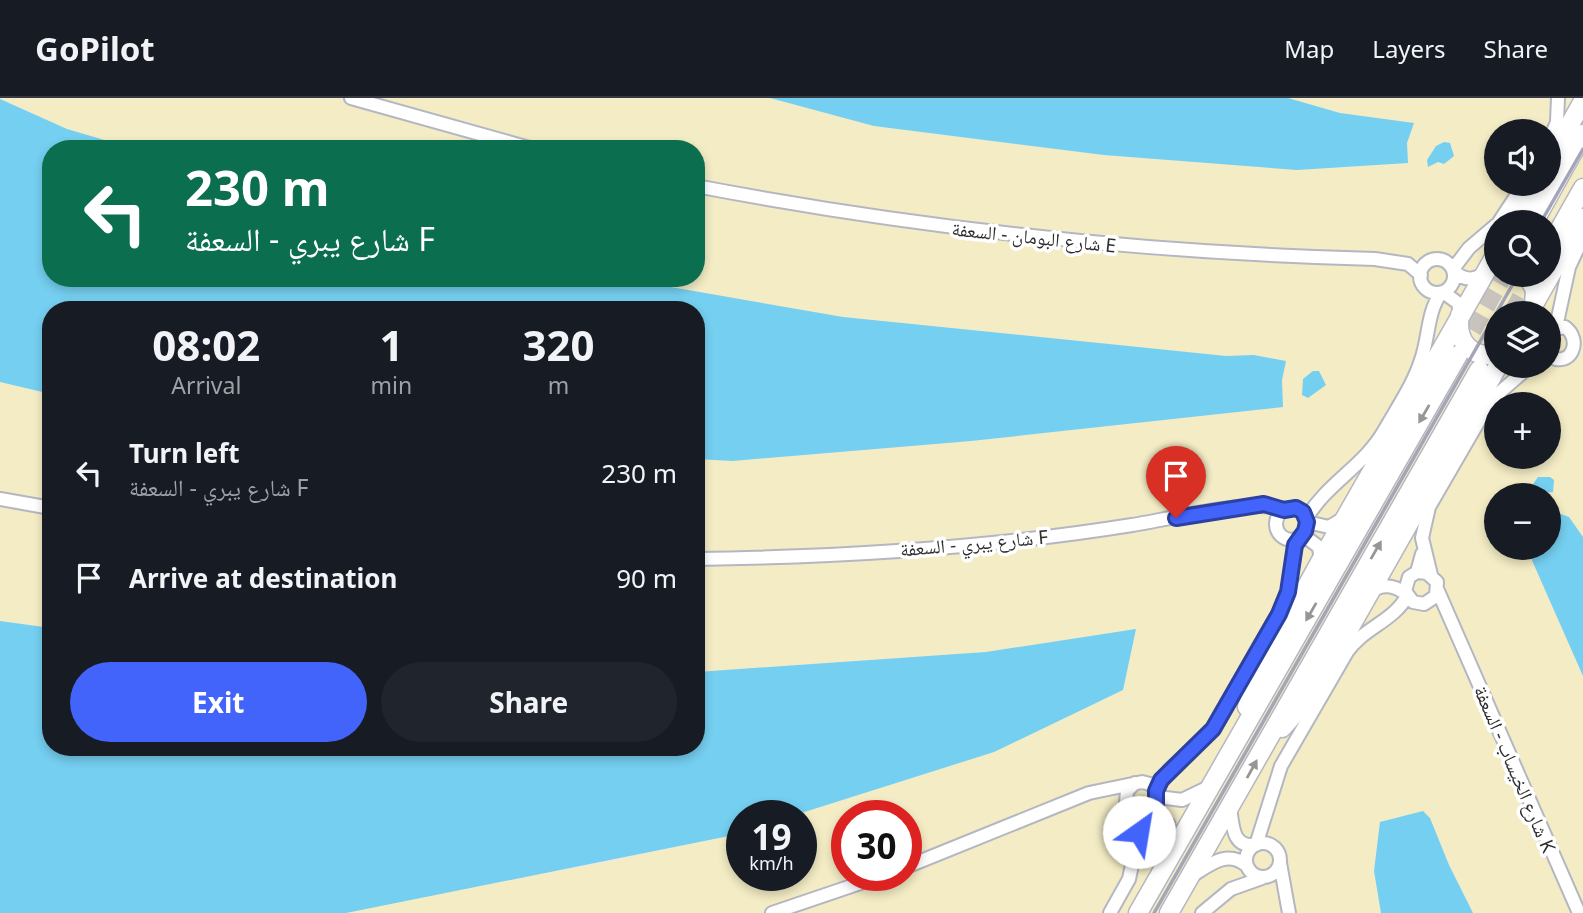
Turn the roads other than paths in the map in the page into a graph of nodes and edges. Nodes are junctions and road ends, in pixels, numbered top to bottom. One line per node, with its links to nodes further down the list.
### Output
1 (351, 98): 6 (street)
2 (1556, 98): 4 (street)
3 (1582, 101): 7 (main road)
4 (1557, 119)
5 (1583, 134): 10 (main road)
6 (501, 140)
7 (1561, 140)
8 (705, 188): 16 (street, شارع البومان - السعفة E)
9 (1583, 188): 12 (main road)
10 (1541, 210)
11 (1583, 218): 25 (main road)
12 (1561, 227)
13 (1484, 235): 15 (street)
14 (1583, 237): 24 (street)
15 (1469, 248): 17 (street); 18 (street)
16 (1375, 259): 17 (street, شارع البومان - السعفة E); 20 (street, شارع البومان - السعفة E)
17 (1438, 259): 18 (street); 20 (street)
18 (1453, 270): 19 (street); 23 (street)
19 (1484, 273)
20 (1420, 275): 22 (street)
21 (1484, 279): 26 (main road)
22 (1426, 289): 23 (street); 27 (street)
23 (1442, 293): 26 (street); 27 (street)
24 (1562, 299): 29 (street)
25 (1537, 301)
26 (1460, 315): 31 (main road); 44 (main road)
27 (1431, 316): 39 (street)
28 (1561, 329): 29 (street)
29 (1570, 330): 30 (street)
30 (1580, 348): 34 (street)
31 (1484, 354)
32 (1458, 355): 61 (main road, one-way to 61)
33 (1561, 359): 34 (street)
34 (1567, 359): 35 (street)
35 (1583, 364)
36 (1479, 370): 62 (main road, one-way to 36)
37 (1491, 378): 50 (main road)
38 (1515, 378): 48 (street)
39 (1327, 492): 43 (street); 46 (street)
40 (0, 499): 41 (street)
41 (42, 506)
42 (1250, 506): 43 (street, شارع يبري - السعفة F); 45 (street); 49 (street, شارع يبري - السعفة F)
43 (1290, 509): 45 (street); 46 (street)
44 (1351, 510): 46 (street); 51 (main road)
45 (1276, 522): 47 (street)
46 (1303, 528): 47 (street); 51 (street); 52 (street)
47 (1282, 536): 52 (street)
48 (1423, 549): 53 (street); 54 (street)
49 (705, 559)
50 (1388, 560): 53 (street); 56 (main road)
51 (1320, 562): 61 (main road)
52 (1290, 569): 63 (street)
53 (1415, 573): 54 (street); 57 (street)
54 (1432, 575): 55 (street)
55 (1438, 591): 58 (street); 60 (street, شارع الخيساب - السعفة K)
56 (1370, 593): 57 (street); 62 (main road)
57 (1407, 596): 58 (street); 59 (street)
58 (1423, 604): 59 (street); 60 (street)
59 (1392, 615): 71 (street)
60 (1452, 624): 90 (street, شارع الخيساب - السعفة K)
61 (1240, 736): 65 (main road)
62 (1269, 739): 69 (main road, one-way to 62)
63 (1169, 771): 64 (street); 67 (street)
64 (1139, 782): 66 (street); 67 (street); 68 (street)
65 (1212, 785): 67 (street); 76 (main road)
66 (1102, 791): 68 (street); 75 (street)
67 (1157, 794): 70 (street)
68 (1128, 805): 70 (street); 72 (street)
69 (1230, 808): 73 (street); 79 (main road)
70 (1149, 813): 72 (street); 76 (street)
71 (1267, 816): 73 (street); 74 (street)
72 (1136, 845): 85 (street)
73 (1255, 845): 74 (street); 78 (street)
74 (1274, 847): 77 (street)
75 (922, 861)
76 (1169, 861): 86 (main road)
77 (1280, 863): 80 (street); 83 (street)
78 (1247, 866): 79 (street); 80 (street); 81 (street)
79 (1193, 875): 87 (main road)
80 (1264, 877): 81 (street); 83 (street)
81 (1231, 889): 88 (street)
82 (837, 891): 84 (street)
83 (1286, 897): 89 (street)
84 (772, 913)
85 (1110, 913)
86 (1138, 913)
87 (1169, 913)
88 (1202, 913)
89 (1289, 913)
90 (1580, 913)

